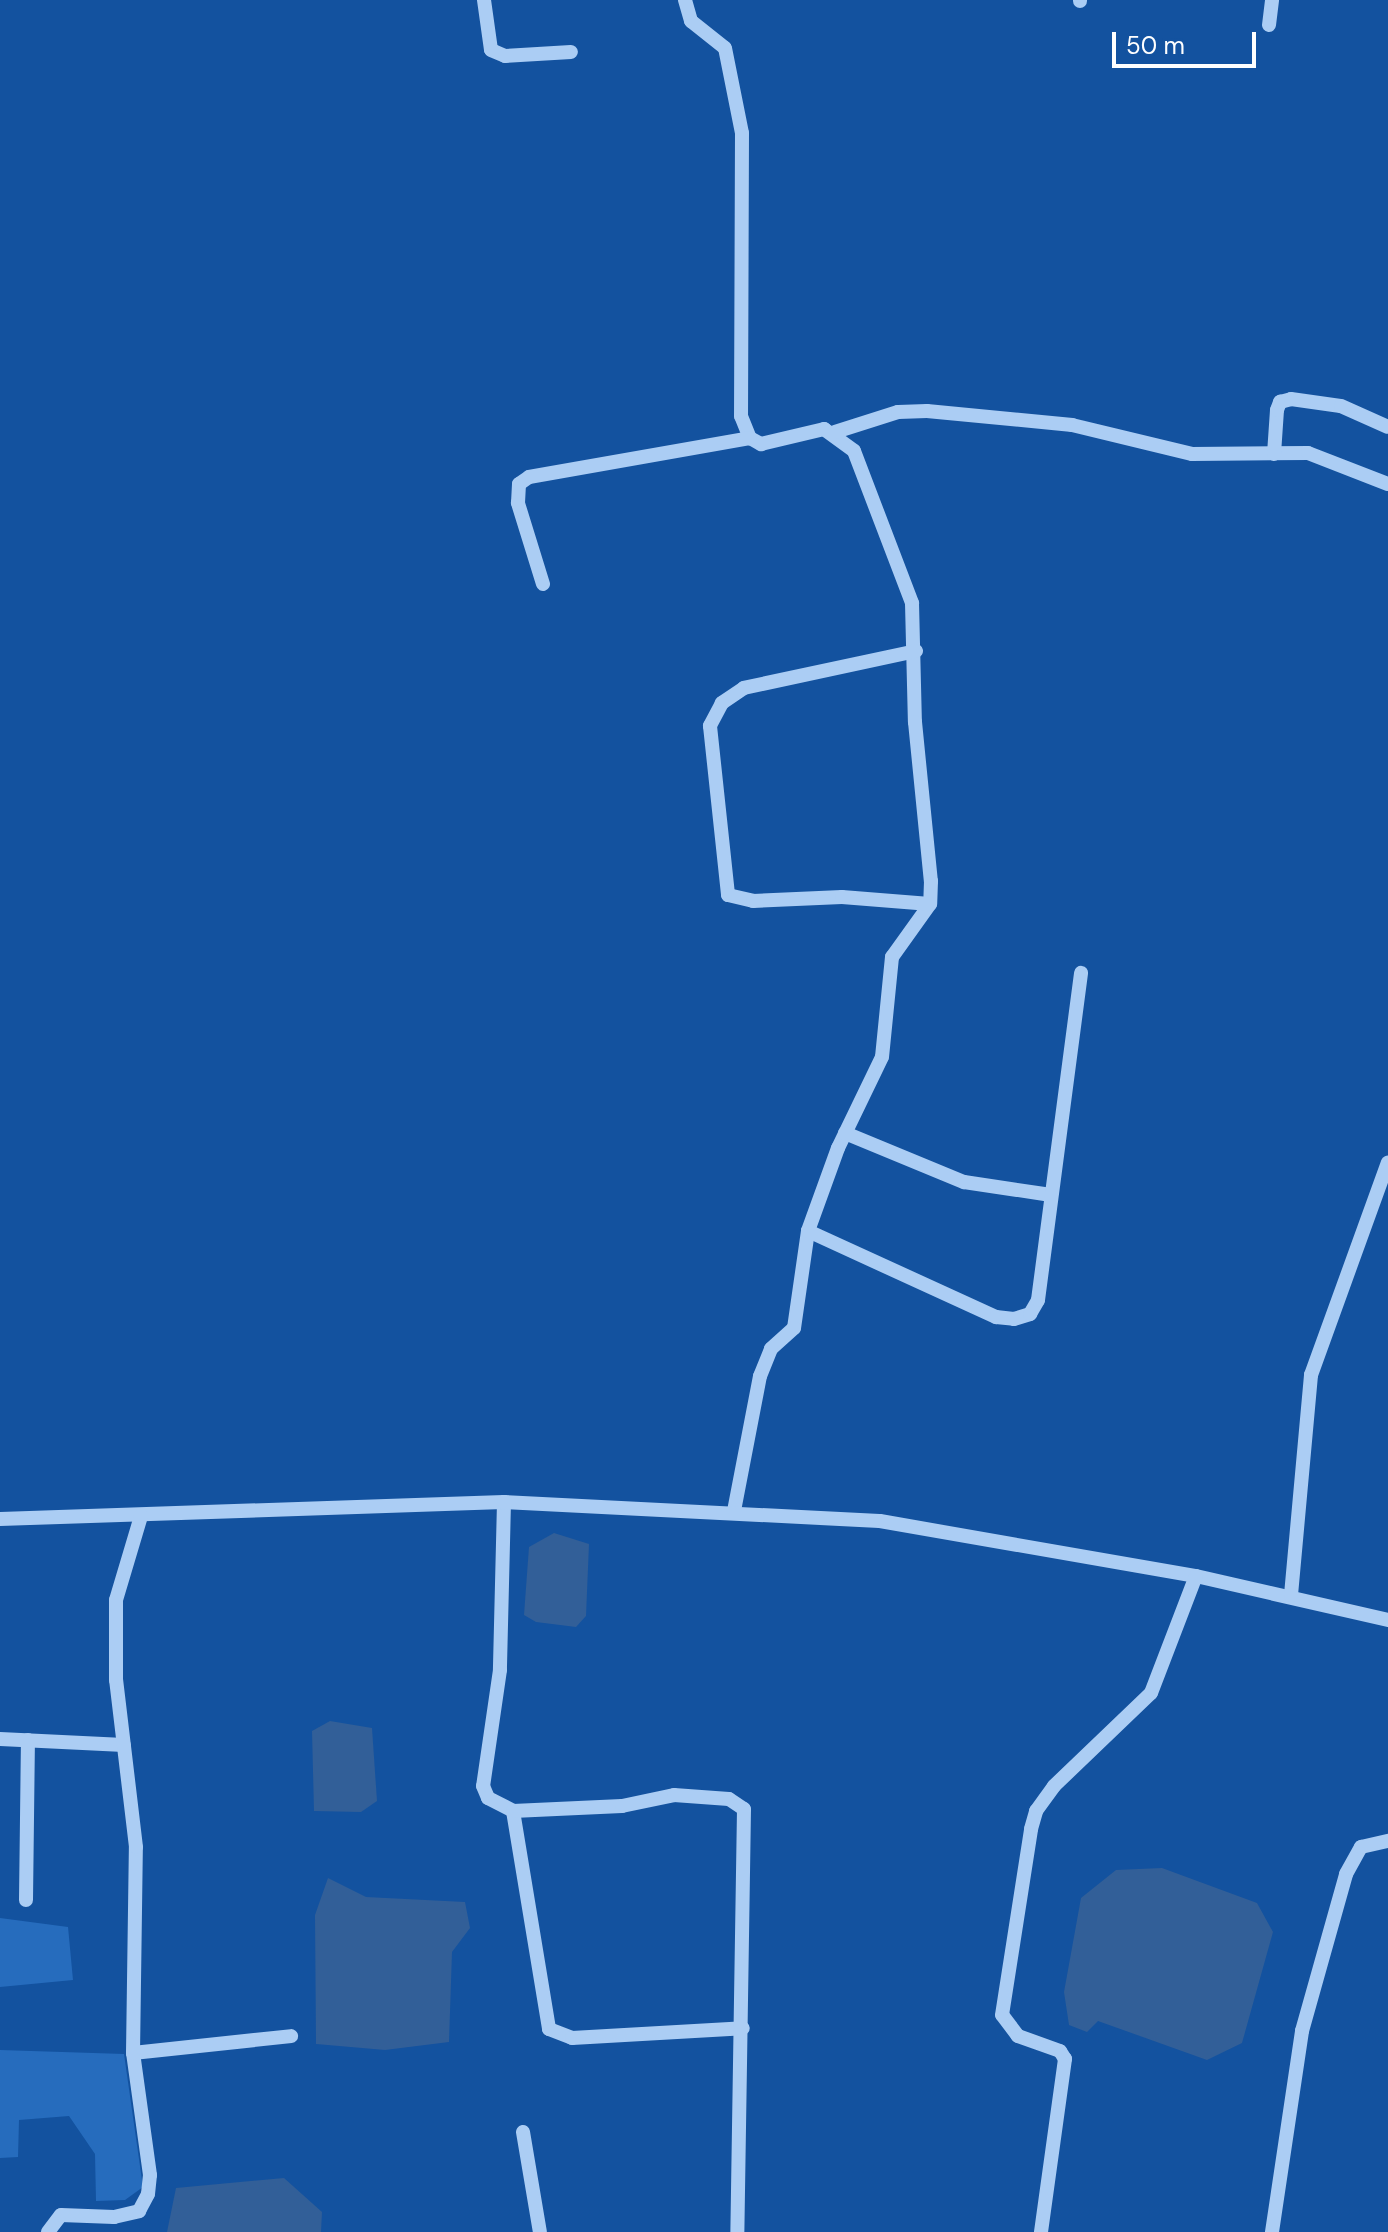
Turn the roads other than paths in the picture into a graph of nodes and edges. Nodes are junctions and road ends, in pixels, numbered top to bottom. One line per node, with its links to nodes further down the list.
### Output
1 (484, 0): 5 (street)
2 (685, 0): 8 (street)
3 (1272, 0): 4 (street)
4 (1269, 25)
5 (571, 52)
6 (1388, 427): 9 (street)
7 (835, 432): 8 (street); 9 (street); 12 (street)
8 (750, 438): 11 (street)
9 (1274, 454): 10 (street)
10 (1388, 484)
11 (543, 584)
12 (916, 651): 13 (street); 13 (street)
13 (930, 904): 15 (street)
14 (1081, 973): 17 (street)
15 (845, 1133): 17 (street); 18 (street)
16 (1388, 1162): 24 (street)
17 (1051, 1195): 18 (street)
18 (808, 1231): 20 (street)
19 (504, 1502): 20 (street); 21 (street); 29 (street)
20 (734, 1511): 23 (street)
21 (141, 1516): 22 (street); 28 (street)
22 (0, 1519)
23 (1196, 1576): 24 (street); 39 (street)
24 (1291, 1595): 25 (street)
25 (1388, 1620)
26 (0, 1739): 27 (street)
27 (28, 1740): 28 (street); 31 (street)
28 (124, 1745): 34 (street)
29 (513, 1811): 32 (street); 32 (street)
30 (1388, 1841): 40 (street)
31 (26, 1900)
32 (743, 2028): 38 (street)
33 (291, 2036): 34 (street)
34 (133, 2053): 36 (street)
35 (523, 2132): 37 (street)
36 (48, 2232)
37 (540, 2232)
38 (737, 2232)
39 (1041, 2232)
40 (1272, 2232)

